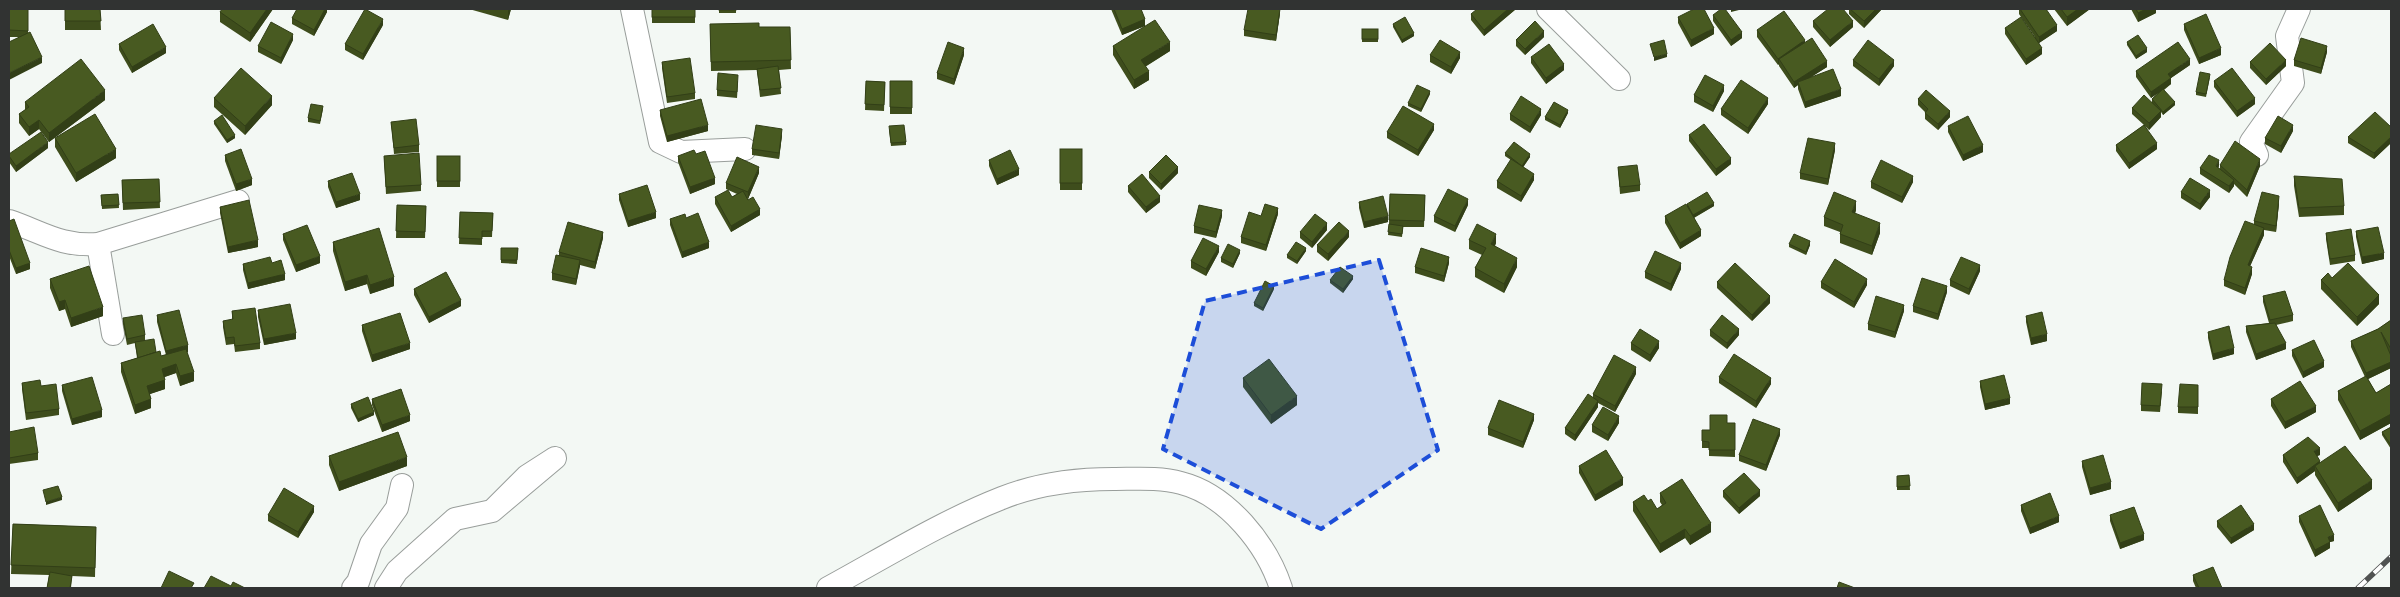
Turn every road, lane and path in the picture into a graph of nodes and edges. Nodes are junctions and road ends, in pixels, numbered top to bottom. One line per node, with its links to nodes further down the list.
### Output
1 (632, 9): 5 (street)
2 (1548, 9): 4 (street)
3 (2299, 9): 6 (street)
4 (1619, 79)
5 (745, 149)
6 (2257, 155)
7 (238, 201): 9 (street)
8 (9, 221): 9 (street)
9 (98, 244): 10 (street)
10 (112, 334)
11 (402, 485): 13 (street)
12 (492, 511): 14 (street)
13 (353, 588)
14 (386, 588)
15 (828, 588): 16 (street)
16 (1281, 588)

